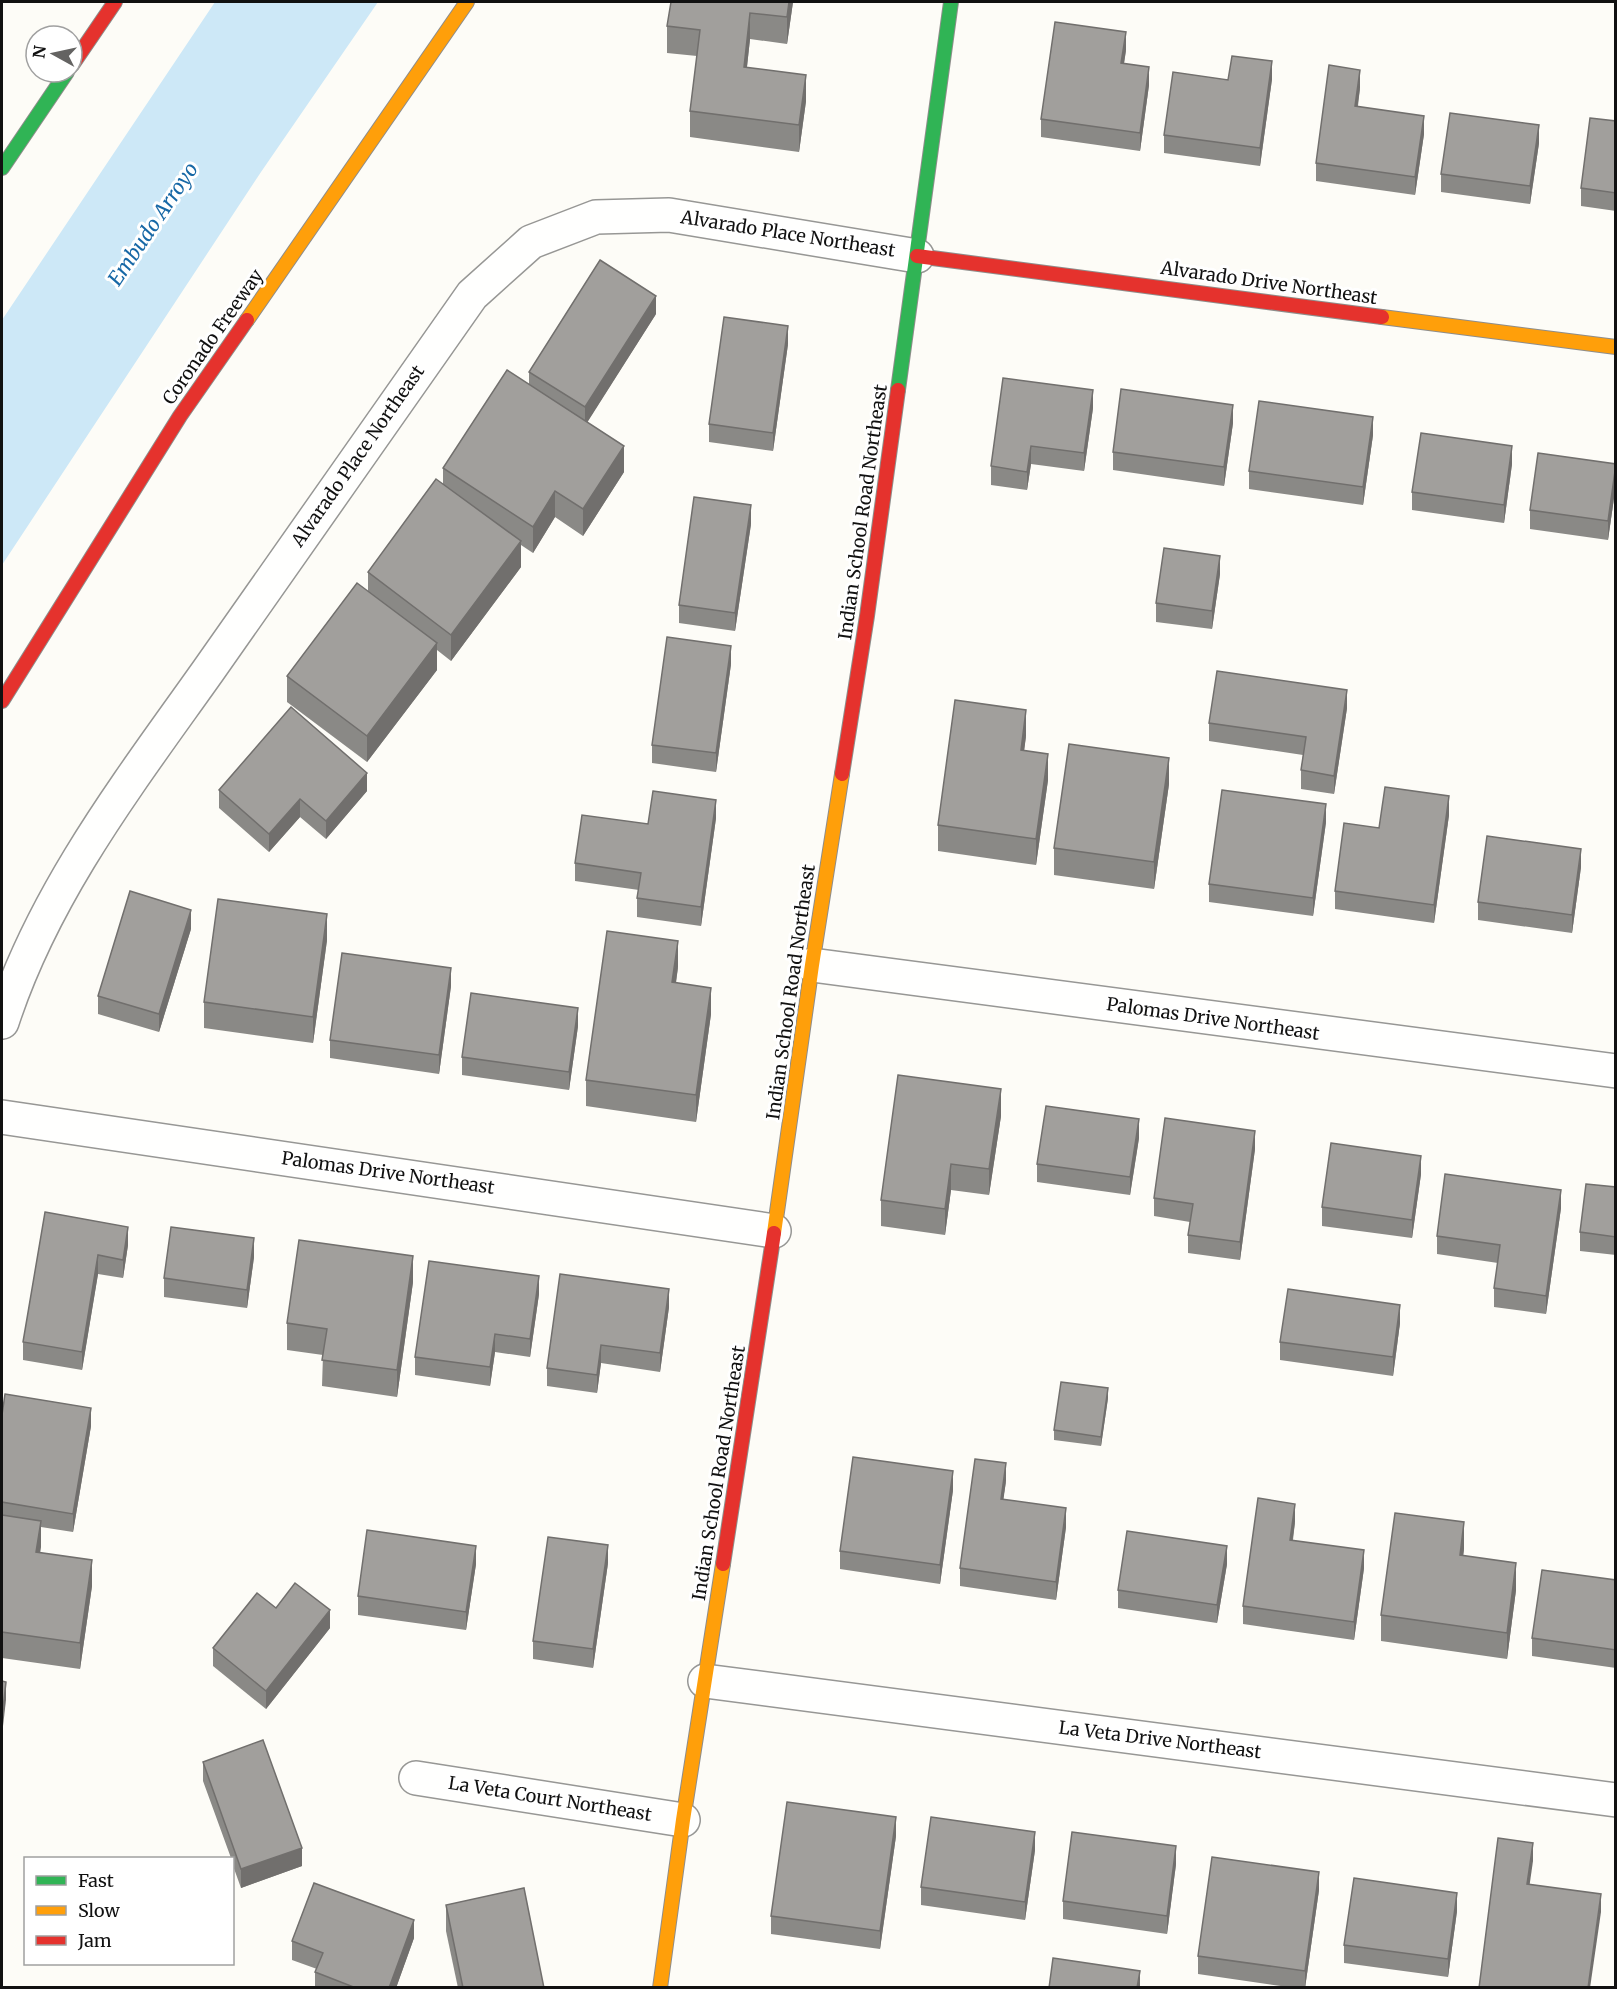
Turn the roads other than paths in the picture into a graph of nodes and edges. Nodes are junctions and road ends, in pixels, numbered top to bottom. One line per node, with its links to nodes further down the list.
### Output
1 (115, 2): 4 (main road)
2 (467, 2): 9 (main road, Coronado Freeway)
3 (951, 2): 7 (main road, Indian School Road Northeast)
4 (84, 47)
5 (59, 84): 6 (main road)
6 (2, 168)
7 (917, 256): 8 (main road, Alvarado Drive Northeast); 10 (main road, Indian School Road Northeast); 11 (street, Alvarado Place Northeast)
8 (1616, 347)
9 (2, 701)
10 (812, 965): 12 (street, Palomas Drive Northeast); 14 (main road, Indian School Road Northeast)
11 (2, 1022)
12 (1616, 1071)
13 (2, 1117): 14 (street, Palomas Drive Northeast)
14 (774, 1230): 15 (main road, Indian School Road Northeast)
15 (705, 1681): 17 (street, La Veta Drive Northeast); 18 (main road, Indian School Road Northeast)
16 (416, 1778): 18 (street, La Veta Court Northeast)
17 (1616, 1800)
18 (683, 1820): 19 (main road, Indian School Road Northeast)
19 (660, 1988)

